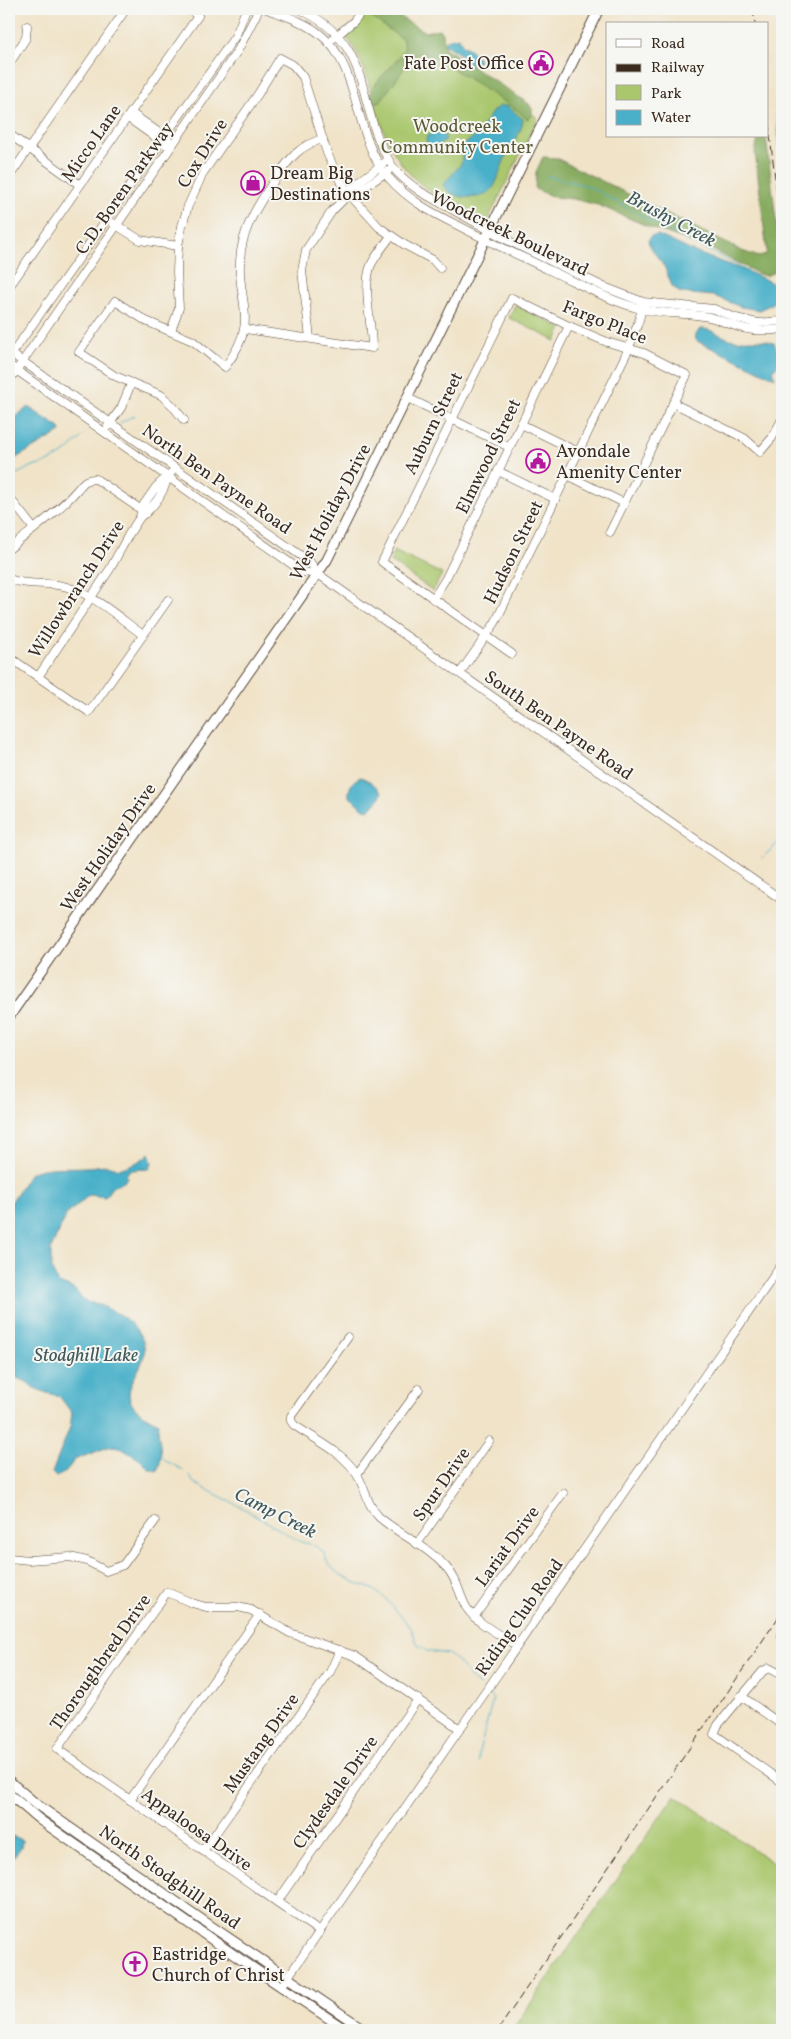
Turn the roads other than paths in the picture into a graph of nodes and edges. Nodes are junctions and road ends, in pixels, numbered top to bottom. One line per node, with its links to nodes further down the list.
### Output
1 (126, 9): 20 (street)
2 (189, 9): 13 (street, Micco Lane)
3 (246, 9): 17 (street, C.D. Boren Parkway)
4 (259, 9): 19 (street, C.D. Boren Parkway)
5 (267, 9): 11 (street, Woodcreek Boulevard)
6 (298, 9): 10 (street, Woodcreek Boulevard)
7 (363, 9): 10 (street)
8 (599, 9): 29 (main road, West Holiday Drive)
9 (27, 26): 12 (street)
10 (338, 35): 11 (street); 14 (street, Woodcreek Boulevard)
11 (329, 42): 15 (street, Woodcreek Boulevard)
12 (9, 64)
13 (129, 115): 17 (street); 25 (street, Micco Lane)
14 (372, 118): 15 (street); 21 (street, Woodcreek Boulevard)
15 (360, 120): 23 (street, Woodcreek Boulevard)
16 (9, 134): 20 (street)
17 (163, 139): 19 (street); 27 (street, C.D. Boren Parkway)
18 (323, 139): 26 (street); 32 (street, Cox Drive); 39 (street)
19 (172, 146): 28 (street, C.D. Boren Parkway)
20 (29, 148): 24 (street); 25 (street)
21 (389, 159): 22 (street, Woodcreek Boulevard); 23 (street)
22 (393, 168): 23 (street); 29 (street, Woodcreek Boulevard)
23 (382, 169): 26 (street); 31 (street, Woodcreek Boulevard)
24 (9, 176)
25 (80, 184): 34 (street, Micco Lane)
26 (349, 194): 30 (street); 42 (street)
27 (107, 219): 28 (street); 44 (street, C.D. Boren Parkway)
28 (117, 226): 32 (street); 45 (street, C.D. Boren Parkway)
29 (491, 231): 31 (main road, West Holiday Drive); 36 (street, Woodcreek Boulevard)
30 (391, 236): 33 (street); 42 (street)
31 (486, 240): 36 (street, Woodcreek Boulevard); 50 (main road, West Holiday Drive)
32 (178, 246): 41 (street, Cox Drive)
33 (440, 268)
34 (9, 287)
35 (512, 298): 38 (street, Fargo Place); 52 (street, Auburn Street)
36 (642, 305): 37 (street, Woodcreek Boulevard); 40 (street, Woodcreek Boulevard); 43 (street, Hudson Street)
37 (782, 321)
38 (569, 326): 43 (street, Fargo Place); 55 (street, Elmwood Street)
39 (245, 329): 41 (street); 42 (street)
40 (782, 329)
41 (171, 331): 49 (street)
42 (310, 338)
43 (629, 348): 51 (street, Fargo Place); 59 (street, Hudson Street)
44 (10, 355): 45 (street, North Ben Payne Road)
45 (22, 362): 47 (street, C.D. Boren Parkway); 54 (street, North Ben Payne Road)
46 (9, 365): 47 (street, North Ben Payne Road)
47 (16, 370): 48 (street, C.D. Boren Parkway); 57 (street, North Ben Payne Road)
48 (9, 381)
49 (131, 384): 53 (street); 54 (street)
50 (408, 398): 52 (street); 73 (main road, West Holiday Drive)
51 (673, 404): 56 (street); 66 (street)
52 (452, 419): 58 (street); 76 (street, Auburn Street)
53 (184, 420)
54 (110, 424): 57 (street); 60 (street, North Ben Payne Road)
55 (521, 424): 58 (street, Elmwood Street); 59 (street)
56 (780, 427)
57 (104, 432): 63 (street, North Ben Payne Road)
58 (509, 447): 61 (street, Elmwood Street)
59 (578, 452): 62 (street, Hudson Street)
60 (174, 468): 63 (street, Willowbranch Drive); 69 (street, North Ben Payne Road)
61 (498, 471): 65 (street); 76 (street, Elmwood Street)
62 (567, 476): 65 (street, Hudson Street); 66 (street)
63 (168, 477): 67 (street, Willowbranch Drive); 71 (street, North Ben Payne Road)
64 (9, 497): 68 (street)
65 (555, 499): 79 (street, Hudson Street)
66 (624, 503): 70 (street)
67 (143, 514): 68 (street); 75 (street, Willowbranch Drive)
68 (34, 529): 72 (street)
69 (266, 532): 71 (street); 73 (street, North Ben Payne Road)
70 (610, 532)
71 (260, 542): 73 (street, North Ben Payne Road)
72 (9, 549)
73 (318, 574): 82 (street, South Ben Payne Road); 85 (main road, West Holiday Drive)
74 (9, 579): 75 (street)
75 (90, 598): 78 (street); 83 (street, Willowbranch Drive)
76 (434, 599): 79 (street)
77 (168, 600): 78 (street)
78 (143, 635): 83 (street)
79 (486, 636): 80 (street); 82 (street, Hudson Street)
80 (512, 654)
81 (9, 657): 83 (street)
82 (460, 673): 84 (street, South Ben Payne Road)
83 (38, 677)
84 (782, 900)
85 (9, 1017)
86 (782, 1264): 97 (street, Riding Club Road)
87 (348, 1337): 90 (street)
88 (419, 1388): 90 (street)
89 (489, 1441): 93 (street, Spur Drive)
90 (357, 1474): 93 (street)
91 (563, 1493): 96 (street, Lariat Drive)
92 (155, 1521): 94 (street)
93 (417, 1544): 96 (street)
94 (9, 1558)
95 (260, 1614): 98 (street); 104 (street, Thoroughbred Drive); 108 (street)
96 (474, 1617): 97 (street)
97 (517, 1646): 103 (street, Riding Club Road)
98 (340, 1650): 101 (street); 109 (street, Mustang Drive)
99 (782, 1675): 100 (street)
100 (741, 1696): 102 (street); 105 (street)
101 (418, 1699): 103 (street); 110 (street, Clydesdale Drive)
102 (782, 1726)
103 (460, 1728): 111 (street, Riding Club Road)
104 (57, 1749): 108 (street, Appaloosa Drive)
105 (782, 1782)
106 (9, 1783): 112 (main road, North Stodghill Road)
107 (9, 1794): 113 (main road, North Stodghill Road)
108 (130, 1800): 109 (street, Appaloosa Drive)
109 (203, 1851): 110 (street, Appaloosa Drive)
110 (277, 1902): 111 (street, Appaloosa Drive)
111 (320, 1932): 112 (street, Riding Club Road)
112 (288, 1978): 113 (street, Riding Club Road); 115 (main road, North Stodghill Road)
113 (281, 1987): 114 (main road, North Stodghill Road)
114 (346, 2030)
115 (365, 2030)

